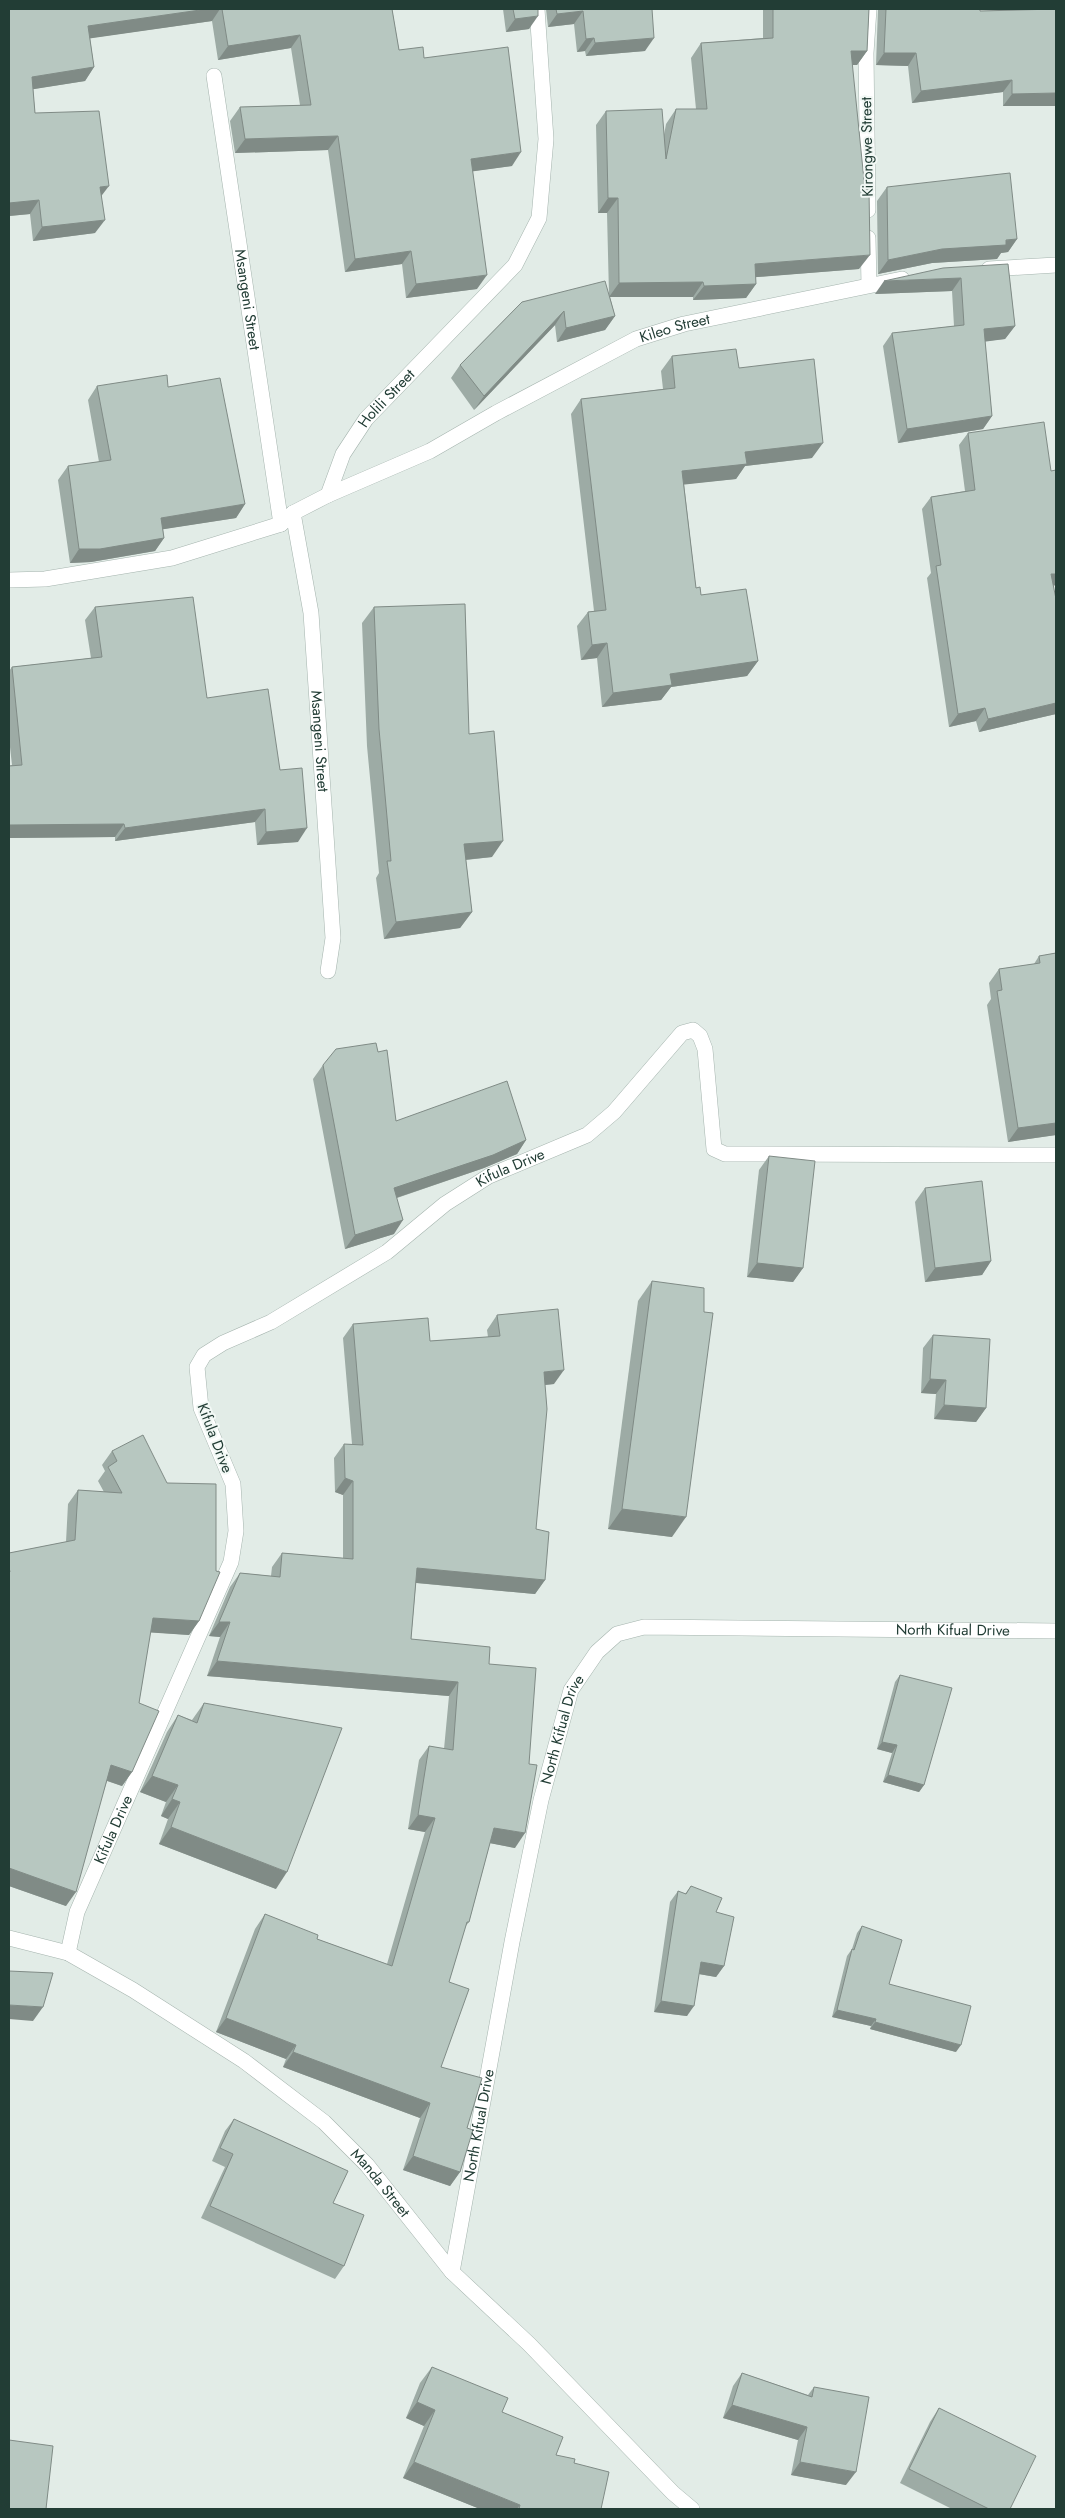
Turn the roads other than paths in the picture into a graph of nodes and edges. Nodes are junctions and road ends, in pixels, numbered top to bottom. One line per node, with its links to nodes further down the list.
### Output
1 (537, 9): 8 (street, Holili Street)
2 (870, 9): 7 (street, Kirongwe Street)
3 (214, 76): 10 (street, Msangeni Street)
4 (1056, 266): 5 (street)
5 (971, 270)
6 (915, 276): 7 (street, Kileo Street)
7 (869, 285): 8 (street, Kileo Street)
8 (328, 495): 9 (street)
9 (293, 513): 10 (street); 12 (street, Msangeni Street)
10 (281, 524): 11 (street)
11 (9, 580)
12 (328, 971)
13 (1056, 1155): 16 (street, Kifula Drive)
14 (1056, 1631): 17 (street, North Kifual Drive)
15 (9, 1938): 16 (street, Manda Street)
16 (68, 1953): 17 (street, Manda Street)
17 (452, 2272): 18 (street, Manda Street)
18 (692, 2509)

